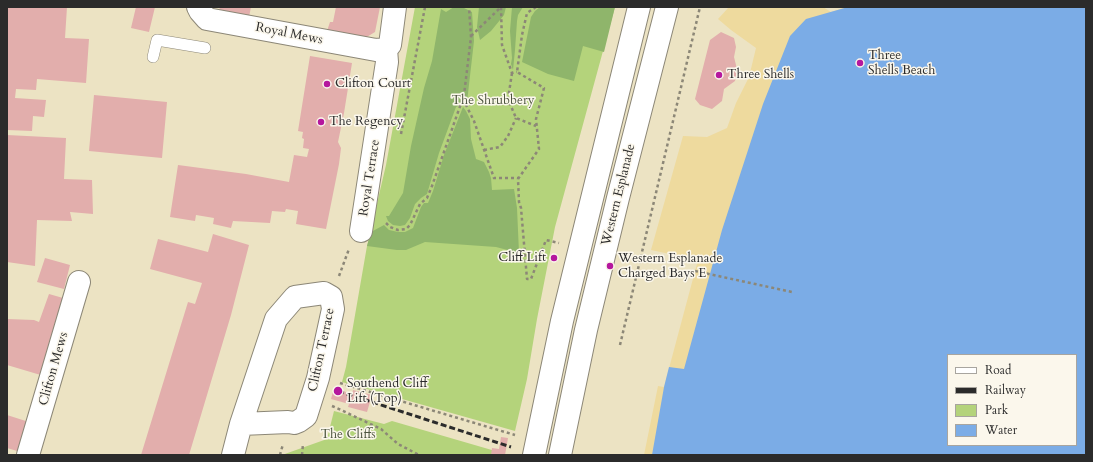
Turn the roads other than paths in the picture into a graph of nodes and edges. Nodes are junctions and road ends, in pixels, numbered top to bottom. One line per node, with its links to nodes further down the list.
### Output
1 (198, 7): 6 (street, Royal Mews)
2 (395, 7): 6 (street, Royal Terrace)
3 (639, 7): 13 (street, Western Esplanade)
4 (667, 7): 14 (street, Western Esplanade)
5 (205, 48): 7 (lane)
6 (386, 49): 8 (street, Royal Terrace)
7 (153, 57)
8 (361, 231)
9 (80, 282): 11 (street, Clifton Mews)
10 (241, 424): 10 (street, Clifton Terrace); 12 (street, Clifton Terrace)
11 (28, 455)
12 (233, 455)
13 (534, 455)
14 (560, 455)

